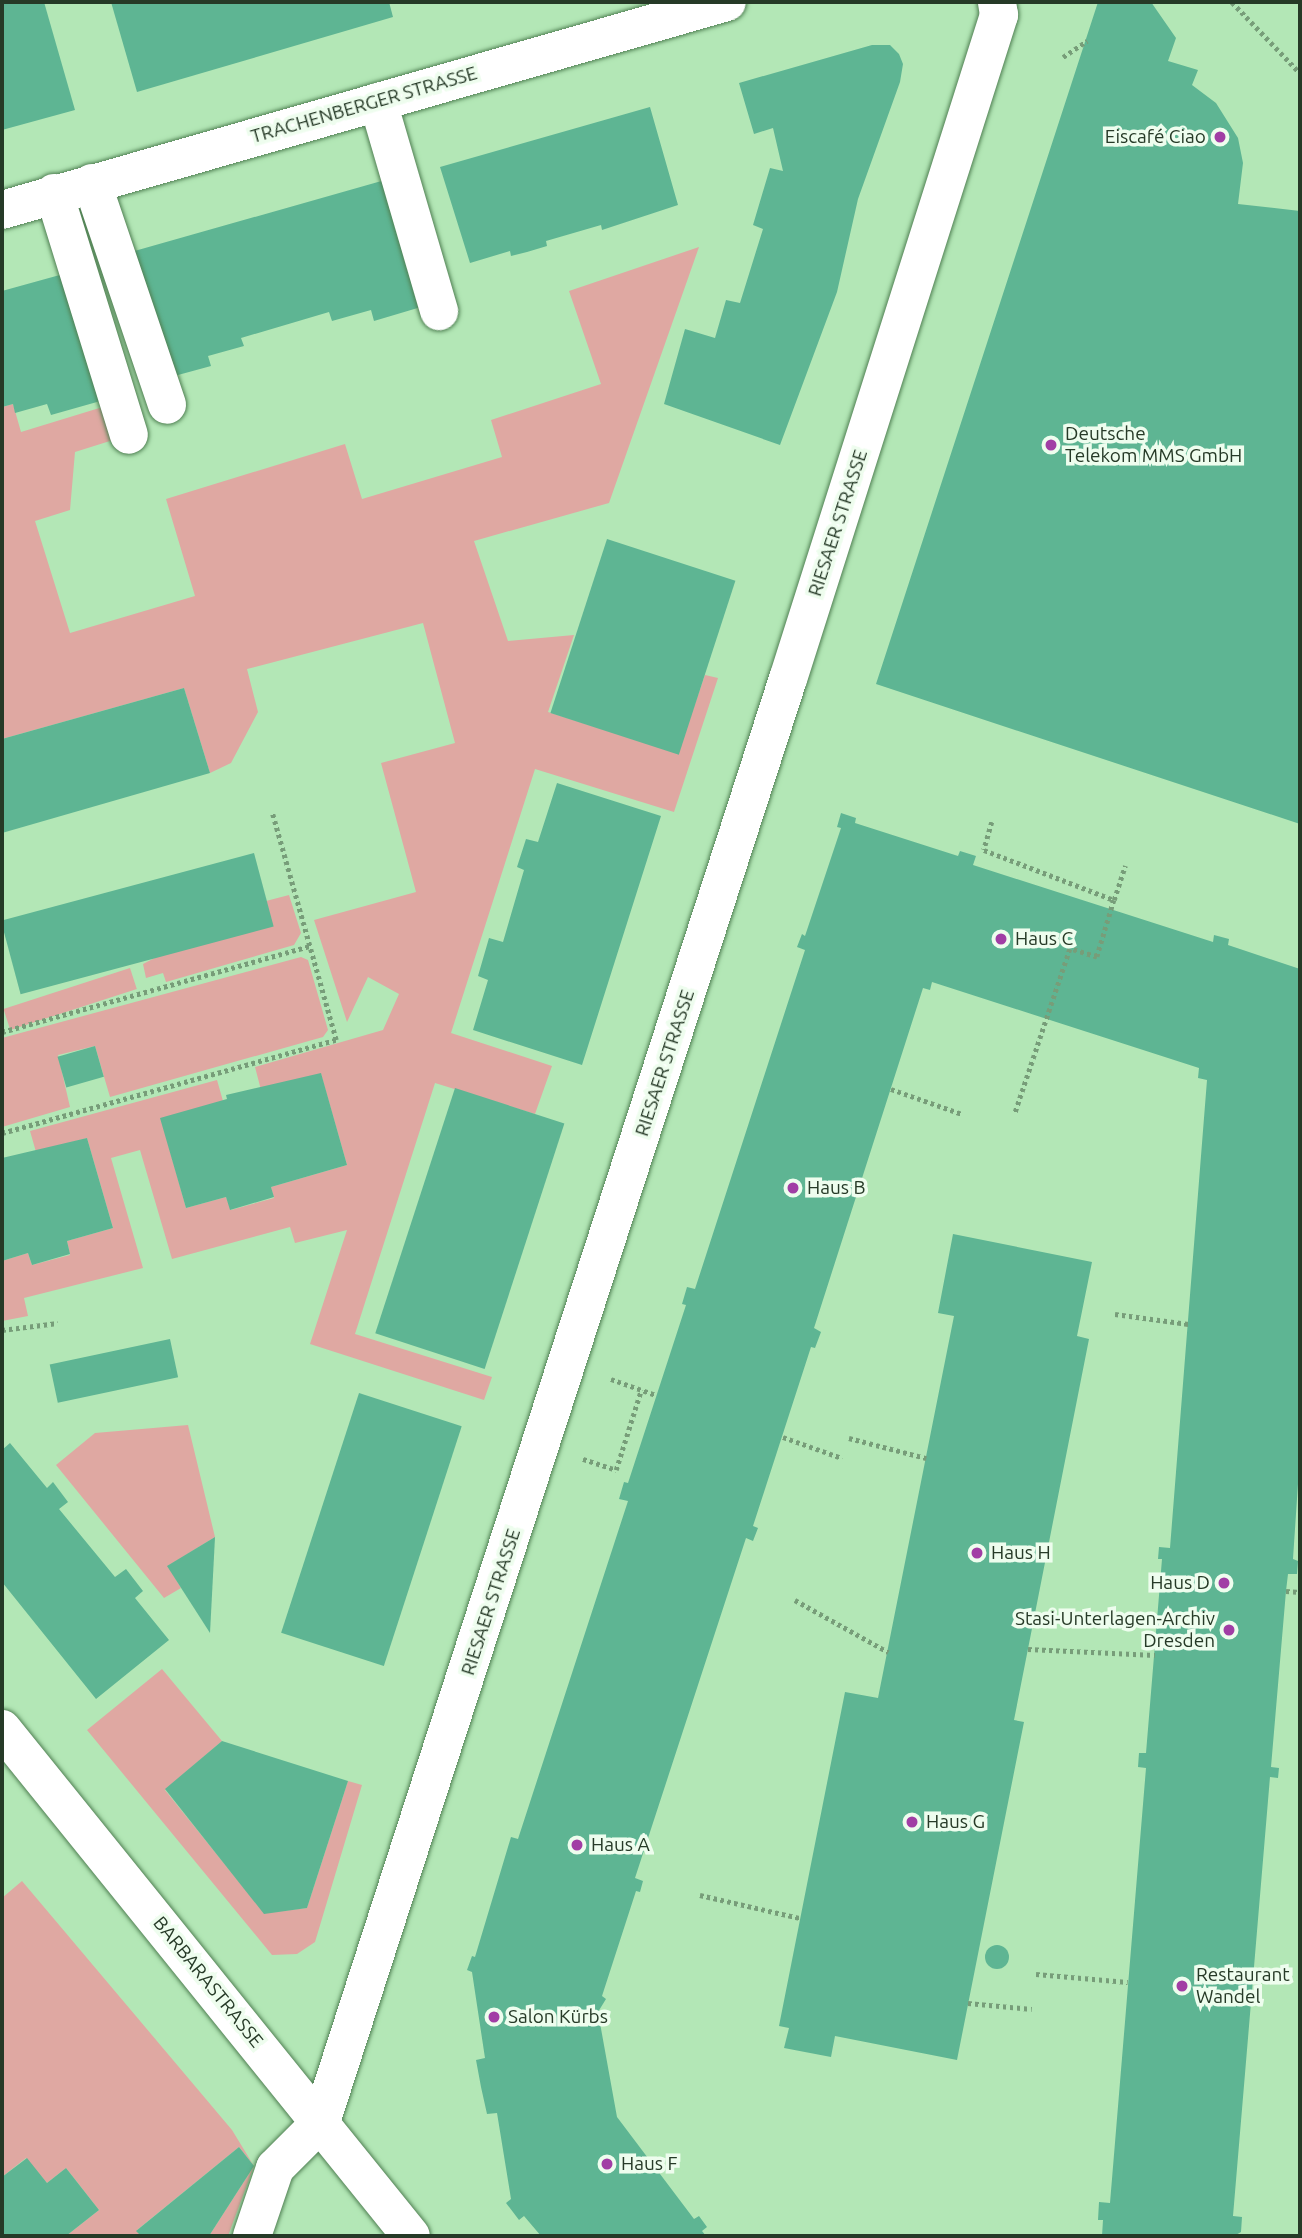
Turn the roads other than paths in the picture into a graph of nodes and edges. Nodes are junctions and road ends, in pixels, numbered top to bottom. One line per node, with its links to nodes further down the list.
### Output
1 (727, 2): 3 (street, TRACHENBERGER STRASSE)
2 (997, 2): 11 (street, RIESAER STRASSE)
3 (378, 102): 4 (street, TRACHENBERGER STRASSE); 7 (street)
4 (92, 183): 5 (street, TRACHENBERGER STRASSE); 8 (street)
5 (54, 193): 6 (street, TRACHENBERGER STRASSE); 9 (street)
6 (2, 210)
7 (439, 310)
8 (167, 405)
9 (129, 435)
10 (2, 1729): 11 (street, BARBARASTRASSE)
11 (321, 2122): 12 (street); 13 (street, BARBARASTRASSE)
12 (252, 2236)
13 (411, 2236)

